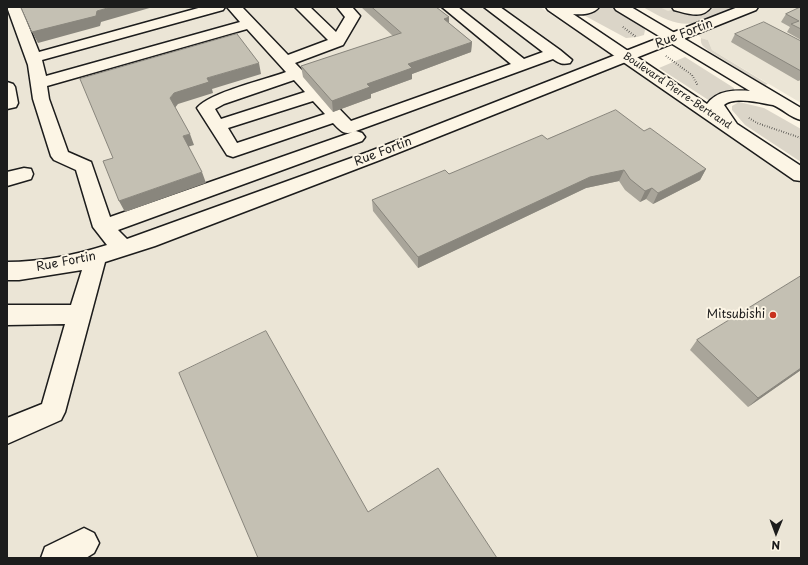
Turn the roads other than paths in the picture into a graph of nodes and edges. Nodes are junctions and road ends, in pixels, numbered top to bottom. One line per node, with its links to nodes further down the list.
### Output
1 (14, 7): 22 (street)
2 (218, 7): 16 (street)
3 (234, 7): 15 (street)
4 (302, 7): 18 (street)
5 (344, 7): 18 (street)
6 (449, 7): 24 (street)
7 (491, 7): 20 (street)
8 (553, 7): 21 (street, Boulevard Pierre-Bertrand)
9 (561, 7): 10 (street)
10 (592, 7)
11 (621, 7): 17 (street)
12 (680, 7): 13 (street)
13 (704, 7)
14 (751, 7): 17 (street, Rue Fortin)
15 (250, 24): 19 (street); 23 (street)
16 (130, 31): 19 (street); 22 (street)
17 (674, 38): 21 (street, Rue Fortin); 31 (street)
18 (338, 42): 23 (street)
19 (144, 53): 27 (street)
20 (555, 53): 24 (street); 26 (street)
21 (626, 57): 26 (street, Rue Fortin); 35 (street, Boulevard Pierre-Bertrand)
22 (33, 58): 27 (street)
23 (285, 61): 25 (street)
24 (522, 64): 34 (street)
25 (297, 74): 29 (street); 33 (street)
26 (582, 74): 37 (street, Rue Fortin)
27 (39, 83): 40 (street)
28 (7, 87): 30 (street)
29 (316, 94): 33 (street); 34 (street)
30 (7, 104)
31 (784, 105): 32 (street); 35 (street)
32 (801, 115)
33 (217, 126): 36 (street)
34 (347, 127): 36 (street); 37 (street); 38 (street)
35 (732, 128): 39 (street, Boulevard Pierre-Bertrand)
36 (233, 151): 38 (street)
37 (374, 156): 41 (street, Rue Fortin)
38 (249, 175): 40 (street)
39 (801, 175)
40 (103, 227): 41 (street)
41 (123, 248): 42 (street, Rue Fortin)
42 (96, 257): 43 (street, Rue Fortin); 44 (street)
43 (7, 271)
44 (80, 314): 45 (street); 46 (street)
45 (7, 315)
46 (7, 431)
47 (84, 543): 48 (street)
48 (56, 558)

